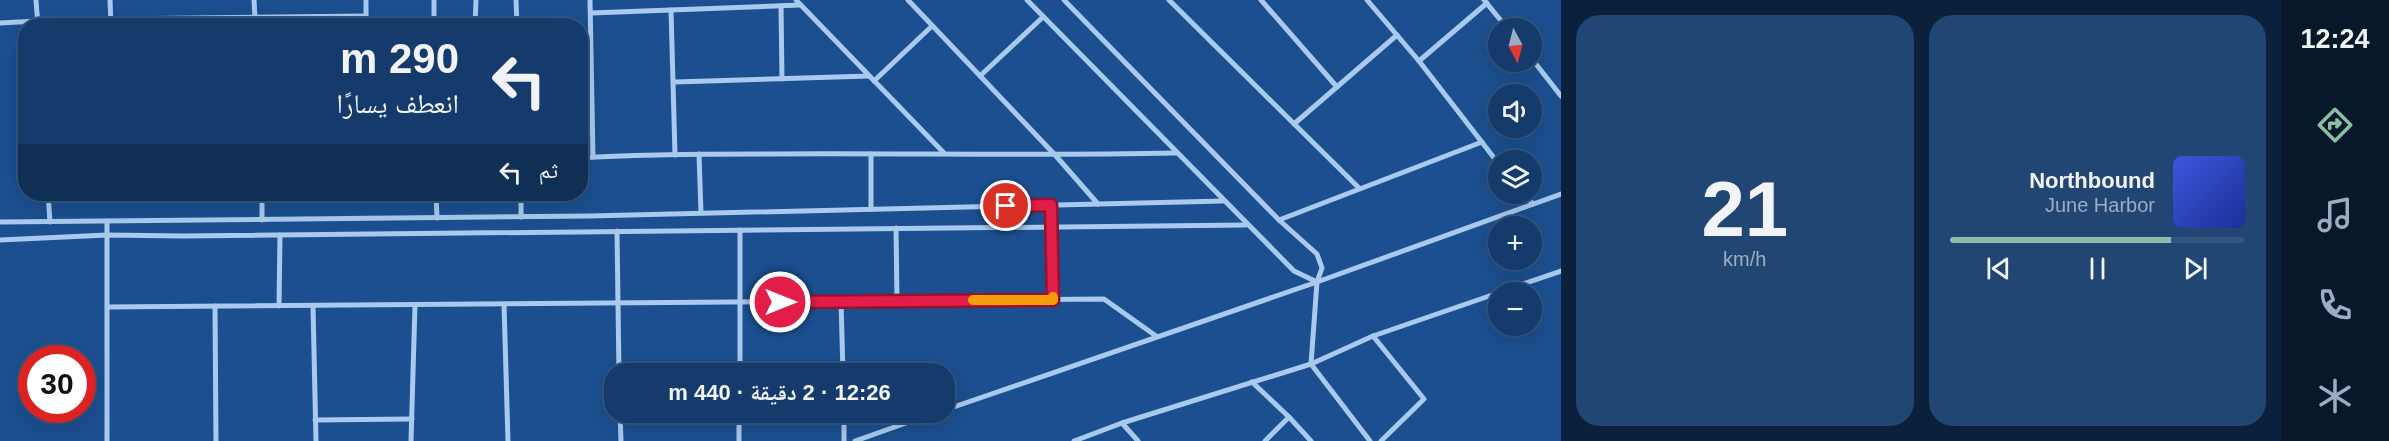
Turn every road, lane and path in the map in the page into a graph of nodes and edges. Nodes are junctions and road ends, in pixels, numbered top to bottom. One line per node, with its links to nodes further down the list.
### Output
1 (36, 0): 23 (street)
2 (110, 0): 24 (street)
3 (255, 0): 26 (street)
4 (366, 0): 20 (street)
5 (434, 0): 27 (street)
6 (476, 0): 28 (street)
7 (516, 0): 29 (street)
8 (590, 0): 19 (street)
9 (908, 0): 33 (street)
10 (1026, 0): 22 (street)
11 (1064, 0): 71 (street)
12 (1169, 0): 44 (street)
13 (1261, 0): 42 (street)
14 (1367, 0): 34 (street)
15 (798, 2): 17 (street); 37 (street)
16 (1485, 2): 30 (street); 35 (street)
17 (781, 6): 18 (street); 39 (street)
18 (671, 10): 19 (street); 41 (street)
19 (591, 13): 54 (street)
20 (366, 16): 21 (street)
21 (290, 17): 26 (street)
22 (1043, 17): 38 (street); 48 (street)
23 (37, 18)
24 (111, 18)
25 (200, 18): 26 (street)
26 (255, 18)
27 (434, 18)
28 (476, 18)
29 (517, 18)
30 (1499, 18)
31 (0, 23): 32 (street)
32 (18, 23)
33 (932, 26): 38 (street); 40 (street)
34 (1397, 35): 35 (street); 42 (street)
35 (1419, 61): 45 (street)
36 (1542, 72): 43 (street)
37 (869, 76): 39 (street); 40 (street)
38 (980, 76): 52 (street)
39 (782, 79): 41 (street)
40 (874, 81): 47 (street)
41 (675, 82): 51 (street)
42 (1337, 87): 44 (street)
43 (1561, 96)
44 (1294, 124): 55 (street)
45 (1482, 142): 46 (street); 55 (street)
46 (1488, 150)
47 (944, 153): 50 (street); 52 (street)
48 (1176, 153): 52 (street); 61 (street)
49 (699, 154): 50 (street); 51 (street); 67 (street)
50 (871, 154): 66 (street)
51 (675, 155): 54 (street)
52 (1056, 156): 63 (street)
53 (588, 157): 54 (street)
54 (593, 157)
55 (1359, 188): 71 (street)
56 (1561, 194): 62 (street)
57 (48, 201): 74 (street)
58 (262, 201): 70 (street)
59 (436, 201): 69 (street)
60 (521, 201): 68 (street)
61 (1223, 201): 63 (street); 75 (street)
62 (1542, 201)
63 (1098, 204): 65 (street)
64 (1533, 204): 84 (street)
65 (1051, 205): 66 (street); 76 (street)
66 (871, 209): 67 (street)
67 (701, 213): 68 (street)
68 (521, 217): 69 (street)
69 (436, 218): 70 (street)
70 (262, 220): 72 (street)
71 (1279, 220): 84 (street)
72 (107, 221): 74 (street); 80 (street)
73 (0, 222): 74 (street)
74 (50, 222)
75 (1246, 225): 76 (street); 84 (street)
76 (1053, 227): 77 (street); 87 (street)
77 (896, 228): 78 (street); 89 (street)
78 (740, 230): 79 (street); 90 (street)
79 (617, 231): 81 (street); 91 (street)
80 (107, 235): 81 (street); 82 (street); 97 (street)
81 (280, 235): 95 (street)
82 (0, 240)
83 (1561, 271): 85 (street)
84 (1317, 282): 98 (street); 103 (street)
85 (1530, 282)
86 (1488, 297): 99 (street)
87 (1053, 300): 89 (street); 98 (street)
88 (841, 301): 89 (street); 90 (street); 102 (street)
89 (897, 301)
90 (740, 302): 91 (street); 101 (street)
91 (618, 303): 92 (street); 100 (street)
92 (504, 304): 93 (street); 118 (street)
93 (415, 305): 96 (street); 107 (street)
94 (215, 306): 95 (street); 97 (street); 115 (street)
95 (279, 306): 96 (street)
96 (313, 306): 108 (street)
97 (107, 307): 114 (street)
98 (1156, 336): 105 (street)
99 (1373, 336): 103 (street); 128 (street)
100 (619, 363)
101 (740, 363)
102 (843, 363)
103 (1311, 364): 104 (street); 127 (street)
104 (1252, 382): 106 (street); 113 (street)
105 (955, 406)
106 (1289, 417): 125 (street); 126 (street)
107 (412, 419): 108 (street); 117 (street)
108 (315, 420): 116 (street)
109 (620, 423): 119 (street)
110 (740, 423): 120 (street)
111 (844, 423): 121 (street)
112 (906, 423): 122 (street)
113 (1122, 423): 123 (street); 124 (street)
114 (107, 441)
115 (216, 441)
116 (316, 441)
117 (411, 441)
118 (508, 441)
119 (621, 441)
120 (739, 441)
121 (844, 441)
122 (855, 441)
123 (1074, 441)
124 (1138, 441)
125 (1265, 441)
126 (1311, 441)
127 (1370, 441)
128 (1381, 441)

